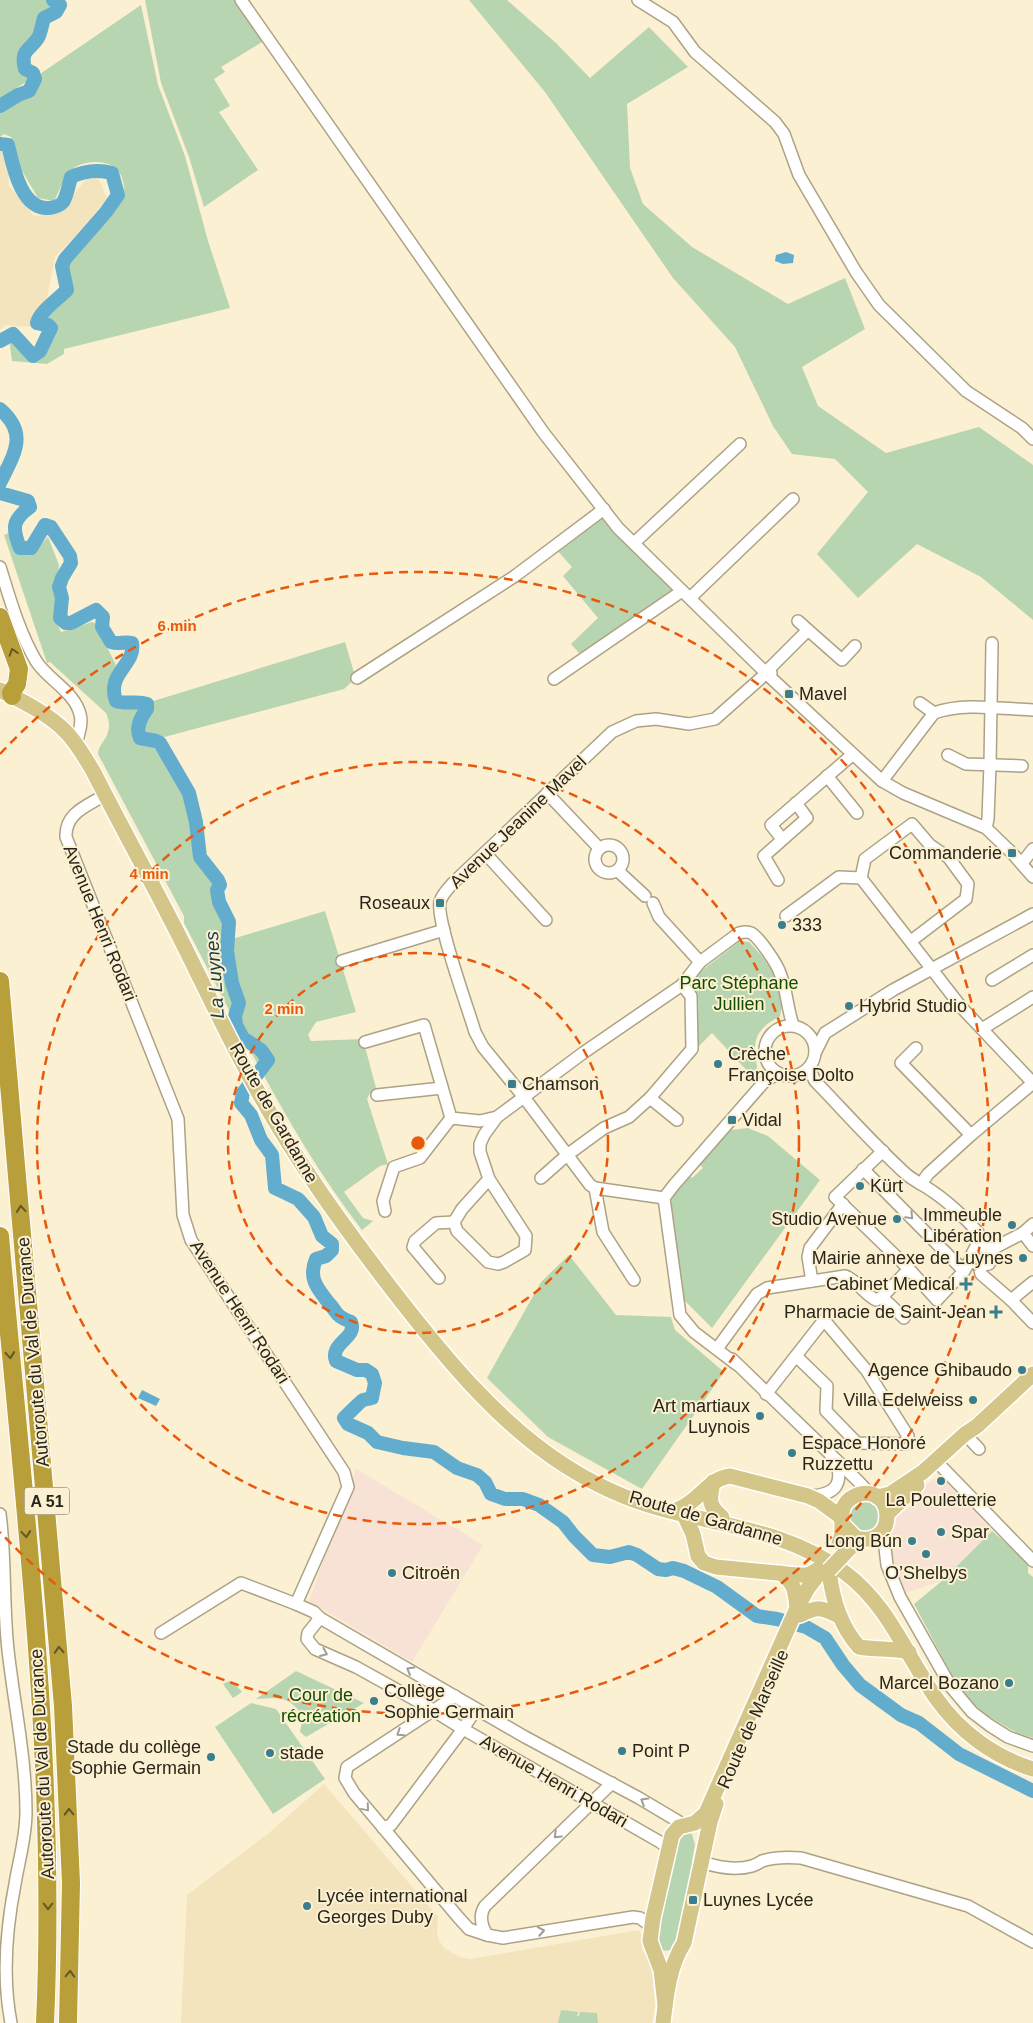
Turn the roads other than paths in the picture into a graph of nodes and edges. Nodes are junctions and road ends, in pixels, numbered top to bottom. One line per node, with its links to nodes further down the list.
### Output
1 (242, 0): 6 (street)
2 (638, 0): 3 (street)
3 (1033, 439)
4 (740, 444): 7 (street)
5 (793, 499): 9 (street)
6 (604, 509): 7 (street); 16 (street)
7 (634, 543): 9 (street)
8 (0, 567): 23 (street)
9 (686, 594): 15 (street); 17 (street)
10 (0, 617): 18 (highway, one-way to 10)
11 (798, 621): 12 (street)
12 (808, 630): 14 (street); 15 (street, Avenue Jeanine Mavel)
13 (992, 644): 20 (street)
14 (855, 646)
15 (766, 673): 24 (street); 30 (street, Avenue Jeanine Mavel)
16 (357, 678)
17 (554, 679)
18 (6, 691): 23 (main road, Route de Gardanne)
19 (920, 703): 22 (street)
20 (990, 708): 21 (street); 22 (street); 26 (street)
21 (1033, 710)
22 (934, 713): 29 (street)
23 (76, 745): 31 (main road, Route de Gardanne)
24 (852, 754): 28 (street); 29 (street)
25 (948, 755): 26 (street)
26 (990, 765): 27 (street); 34 (street)
27 (1022, 766)
28 (827, 776): 32 (street); 33 (street)
29 (882, 781): 34 (street)
30 (548, 793): 36 (street); 38 (street, Avenue Jeanine Mavel)
31 (105, 795): 123 (main road, Route de Gardanne); 136 (street, Avenue Henri Rodari)
32 (796, 803): 35 (street); 35 (street)
33 (857, 813)
34 (986, 828): 39 (street)
35 (782, 839): 43 (street)
36 (599, 848): 40 (street); 40 (street)
37 (1033, 849): 39 (street)
38 (485, 852): 46 (street); 47 (street, Avenue Jeanine Mavel)
39 (1022, 863): 41 (street)
40 (618, 870): 51 (street)
41 (1033, 877)
42 (861, 878): 45 (street); 48 (street); 48 (street)
43 (778, 880)
44 (1032, 914): 52 (street)
45 (786, 916)
46 (546, 920)
47 (444, 930): 50 (street); 75 (street, Avenue Jeanine Mavel)
48 (911, 941): 52 (street)
49 (1033, 954): 53 (street)
50 (342, 962)
51 (700, 962): 55 (street); 57 (street)
52 (931, 969): 60 (street); 61 (street)
53 (992, 980)
54 (0, 981): 166 (highway, Autoroute du Val de Durance / A 51, one-way to 54)
55 (682, 985): 75 (street); 76 (street)
56 (1033, 997): 60 (street)
57 (787, 1009): 58 (street); 59 (street)
58 (793, 1025): 59 (street); 62 (street)
59 (780, 1027): 66 (street)
60 (982, 1028): 72 (street)
61 (825, 1033): 62 (street); 65 (street)
62 (809, 1034): 65 (street)
63 (366, 1042): 73 (street)
64 (916, 1048): 80 (street)
65 (815, 1053): 67 (street)
66 (766, 1060): 68 (street); 71 (street)
67 (809, 1068): 69 (street); 70 (street)
68 (778, 1074): 69 (street); 71 (street)
69 (794, 1076): 70 (street)
70 (814, 1081): 81 (street)
71 (764, 1082): 88 (street)
72 (1033, 1083): 80 (street)
73 (442, 1088): 74 (street); 78 (street)
74 (377, 1096)
75 (523, 1096): 77 (street); 82 (street, Avenue Jeanine Mavel)
76 (650, 1098): 79 (street); 82 (street)
77 (497, 1117): 78 (street); 85 (street)
78 (451, 1118): 90 (street)
79 (677, 1120)
80 (970, 1135): 86 (street)
81 (883, 1151): 83 (street); 86 (street)
82 (567, 1155): 84 (street); 87 (street, Avenue Jeanine Mavel)
83 (864, 1169): 89 (street); 98 (street, one-way to 98)
84 (541, 1178)
85 (489, 1179): 91 (street); 91 (street)
86 (921, 1184): 96 (street)
87 (595, 1188): 88 (street); 100 (street)
88 (664, 1198): 104 (street)
89 (843, 1204): 97 (street); 101 (street)
90 (385, 1211)
91 (454, 1222): 99 (street)
92 (1033, 1224): 93 (street)
93 (1022, 1233): 95 (street); 96 (street)
94 (0, 1236): 165 (highway, Autoroute du Val de Durance / A 51, one-way to 165)
95 (1033, 1246)
96 (984, 1254): 98 (street); 105 (street)
97 (909, 1269): 98 (street); 103 (street)
98 (964, 1271)
99 (440, 1278)
100 (634, 1280)
101 (812, 1281): 103 (street); 109 (street)
102 (1033, 1282): 105 (street)
103 (882, 1297): 106 (street)
104 (679, 1301): 109 (street); 111 (street)
105 (1013, 1302): 107 (street); 108 (street)
106 (904, 1318)
107 (1033, 1323)
108 (1033, 1331)
109 (719, 1346): 111 (street)
110 (796, 1356): 110 (street); 113 (street)
111 (736, 1364): 113 (street)
112 (1032, 1376): 114 (main road)
113 (766, 1394): 116 (street)
114 (970, 1432): 115 (street); 117 (main road)
115 (980, 1449)
116 (836, 1460): 118 (street); 121 (street)
117 (937, 1463): 120 (main road); 124 (main road); 132 (street)
118 (847, 1470): 120 (street); 122 (street)
119 (713, 1482): 121 (main road); 123 (main road); 126 (main road)
120 (873, 1495): 122 (main road); 124 (main road)
121 (814, 1499): 122 (main road); 127 (main road)
122 (849, 1500): 127 (main road)
123 (681, 1512): 126 (main road, Route de Gardanne); 131 (main road)
124 (888, 1513): 128 (main road)
125 (0, 1514): 164 (street)
126 (721, 1520): 131 (main road); 140 (main road, Route de Gardanne); 150 (main road, Route de Gardanne)
127 (842, 1522): 129 (main road); 130 (main road)
128 (883, 1531): 129 (main road); 133 (street)
129 (863, 1540): 130 (main road); 133 (street)
130 (844, 1546): 134 (main road, Route de Marseille)
131 (696, 1548): 135 (main road)
132 (1033, 1561)
133 (887, 1565): 149 (street)
134 (826, 1569): 135 (main road); 137 (main road, Route de Marseille); 138 (main road)
135 (781, 1573): 137 (main road)
136 (296, 1604): 139 (street, Avenue Henri Rodari); 141 (street, Avenue Henri Rodari)
137 (797, 1612): 138 (main road); 142 (main road, Route de Marseille)
138 (839, 1616): 143 (main road)
139 (320, 1618): 145 (street, Avenue Henri Rodari, one-way to 139); 147 (street, Avenue Henri Rodari, one-way to 147)
140 (890, 1621): 143 (main road); 144 (main road, Route de Gardanne)
141 (161, 1633)
142 (787, 1638): 154 (main road, Route de Marseille); 157 (main road, Route de Marseille)
143 (872, 1649): 144 (main road)
144 (909, 1652): 151 (main road, Route de Gardanne)
145 (455, 1696): 146 (street, Avenue Henri Rodari); 147 (street)
146 (476, 1709): 148 (street); 152 (street, Avenue Henri Rodari)
147 (435, 1711): 148 (street, Avenue Henri Rodari); 155 (street, one-way to 155)
148 (463, 1729): 153 (street, Avenue Henri Rodari); 155 (street)
149 (1033, 1746)
150 (1033, 1764)
151 (1033, 1769)
152 (612, 1783): 153 (street); 154 (street, Avenue Henri Rodari, one-way to 152)
153 (592, 1802): 156 (street, Avenue Henri Rodari); 159 (street, one-way to 159)
154 (686, 1826): 156 (main road, Route de Marseille); 157 (main road, Route de Marseille)
155 (383, 1828): 159 (street)
156 (668, 1848): 158 (main road, Route de Marseille)
157 (700, 1869): 160 (street); 161 (main road, Route de Marseille)
158 (652, 1928): 159 (street, one-way to 158); 162 (main road, Route de Marseille)
159 (487, 1935)
160 (1033, 1942)
161 (678, 1952): 162 (main road); 163 (main road, Route de Marseille)
162 (656, 1955): 163 (main road, Route de Marseille)
163 (665, 2005): 167 (main road, Route de Marseille)
164 (11, 2023)
165 (45, 2023)
166 (68, 2023)
167 (663, 2023)

